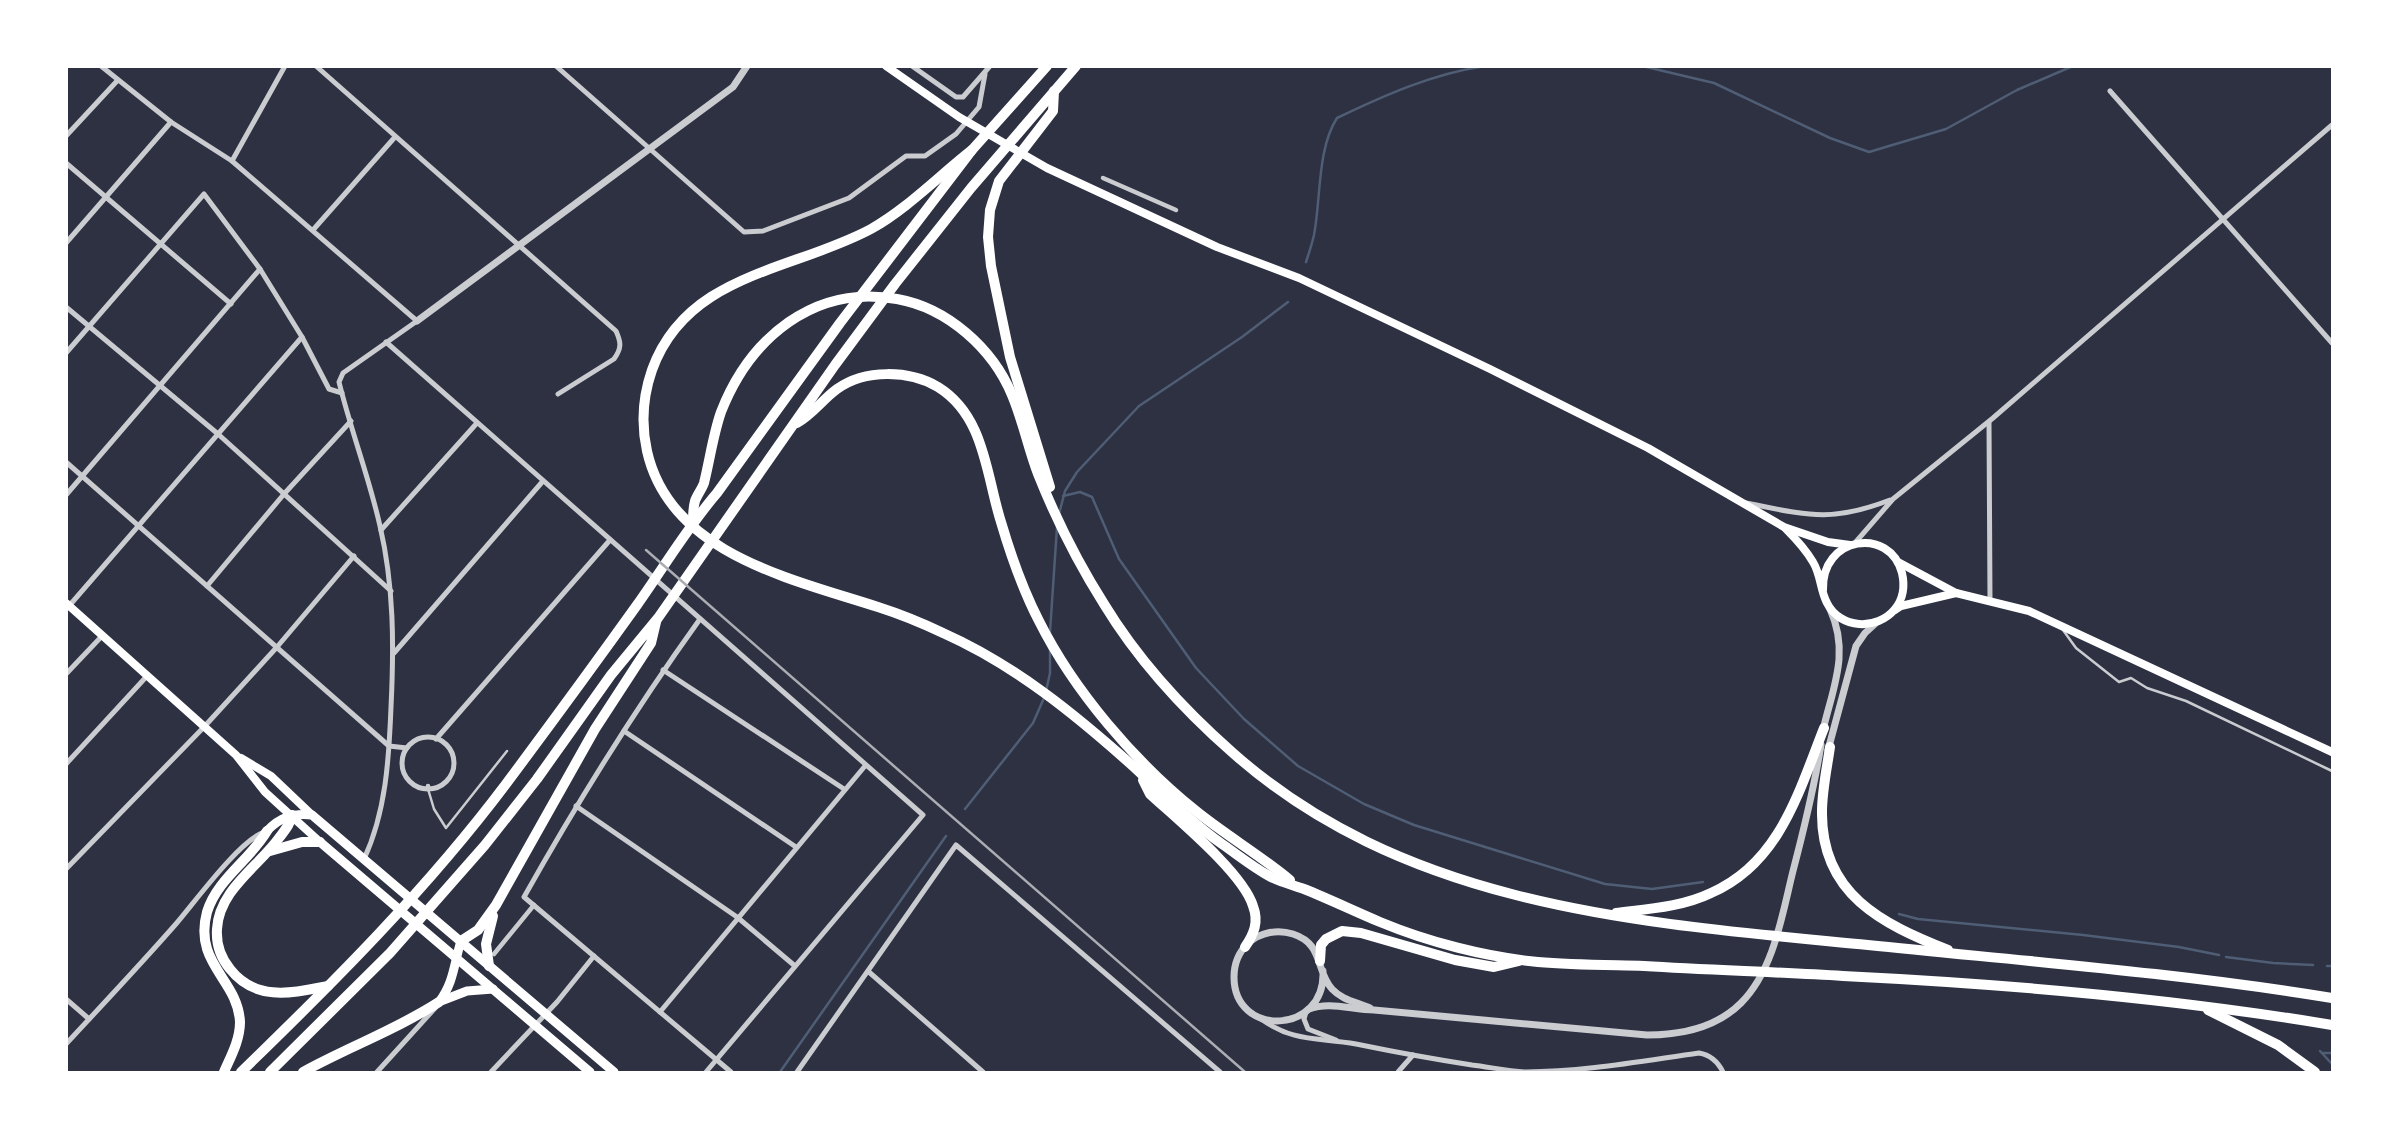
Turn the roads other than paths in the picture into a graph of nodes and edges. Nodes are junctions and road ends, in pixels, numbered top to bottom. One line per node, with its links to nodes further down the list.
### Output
1 (285, 66): 21 (street)
2 (316, 66): 18 (street)
3 (556, 66): 20 (street)
4 (747, 66): 20 (street)
5 (886, 66): 54 (main road)
6 (912, 66): 11 (street)
7 (990, 66): 11 (street)
8 (1047, 66): 19 (highway)
9 (1076, 66): 13 (highway)
10 (103, 67): 12 (street)
11 (985, 74): 20 (street)
12 (117, 81): 15 (street); 17 (street)
13 (1054, 91): 46 (highway); 55 (highway)
14 (2110, 91): 26 (street)
15 (171, 122): 21 (street); 24 (street)
16 (2333, 125): 26 (street)
17 (66, 136)
18 (396, 137): 27 (street); 30 (street)
19 (975, 147): 56 (highway); 94 (highway)
20 (650, 148): 30 (street)
21 (233, 161): 27 (street)
22 (66, 163): 24 (street)
23 (1103, 178): 25 (street)
24 (106, 196): 28 (street); 29 (street)
25 (1176, 210)
26 (2225, 220): 38 (street); 44 (street)
27 (313, 230): 34 (street)
28 (66, 243)
29 (161, 243): 31 (street); 32 (street); 35 (street)
30 (519, 246): 34 (street); 42 (street)
31 (260, 269): 32 (street); 36 (street)
32 (232, 304): 40 (street)
33 (66, 307): 35 (street)
34 (417, 321): 37 (street)
35 (90, 326): 39 (street); 40 (street)
36 (302, 337): 41 (street); 47 (street)
37 (386, 342): 41 (street); 45 (street)
38 (2333, 343)
39 (66, 353)
40 (160, 383): 47 (street); 49 (street)
41 (342, 393): 43 (street)
42 (558, 394)
43 (351, 421): 51 (street); 59 (street)
44 (1989, 422): 53 (street); 68 (street)
45 (477, 423): 50 (street); 59 (street)
46 (794, 425): 72 (highway); 111 (highway)
47 (218, 434): 51 (street); 57 (street)
48 (66, 462): 49 (street)
49 (83, 477): 52 (street); 57 (street)
50 (543, 481): 60 (street); 78 (street)
51 (285, 494): 62 (street); 64 (street)
52 (66, 495)
53 (1893, 499): 54 (street); 61 (street)
54 (1742, 502): 58 (main road)
55 (1052, 505): 56 (highway); 114 (highway)
56 (693, 522): 128 (highway)
57 (139, 526): 64 (street); 70 (street)
58 (1783, 527): 61 (main road); 65 (main road)
59 (381, 530): 66 (street)
60 (610, 540): 73 (street); 85 (street)
61 (1852, 544): 63 (main road); 65 (main road)
62 (354, 556): 66 (street); 77 (street)
63 (1898, 562): 67 (main road); 71 (main road)
64 (207, 586): 77 (street)
65 (1823, 590): 69 (main road)
66 (391, 591): 78 (street)
67 (1955, 593): 68 (main road); 71 (main road)
68 (1990, 600): 75 (main road)
69 (1826, 602): 74 (main road); 83 (street)
70 (68, 604): 76 (main road)
71 (1892, 612): 74 (main road)
72 (658, 618): 112 (highway); 148 (highway)
73 (700, 619): 79 (street); 93 (street)
74 (1879, 621): 87 (street)
75 (2059, 624): 90 (main road); 95 (lane)
76 (102, 636): 80 (street); 81 (main road)
77 (277, 647): 82 (street); 86 (street)
78 (393, 653): 86 (street)
79 (663, 670): 84 (street); 98 (street)
80 (66, 674)
81 (147, 676): 82 (main road); 92 (street)
82 (204, 727): 91 (main road); 110 (street)
83 (1824, 728): 97 (street); 114 (highway)
84 (624, 731): 101 (street); 107 (street)
85 (436, 740): 88 (street); 96 (street)
86 (389, 746): 88 (street); 109 (street)
87 (1830, 747): 97 (street); 120 (highway)
88 (409, 748): 96 (street)
89 (507, 751): 96 (lane)
90 (2333, 752)
91 (236, 755): 99 (main road); 100 (main road)
92 (66, 764)
93 (865, 766): 98 (street); 125 (street)
94 (1138, 770): 111 (highway); 118 (highway)
95 (2333, 771)
96 (428, 787)
97 (1814, 787): 135 (street)
98 (844, 789): 107 (street)
99 (289, 794): 102 (main road); 103 (main road)
100 (276, 801): 102 (main road); 104 (main road)
101 (576, 806): 113 (street); 115 (street)
102 (292, 815): 103 (main road); 104 (main road); 106 (main road); 108 (highway)
103 (312, 815): 109 (main road)
104 (277, 820): 105 (main road)
105 (267, 831): 139 (street); 146 (highway)
106 (320, 842): 108 (highway); 117 (main road)
107 (796, 847): 115 (street)
108 (269, 851): 128 (highway)
109 (364, 859): 116 (main road)
110 (66, 869)
111 (1297, 886): 123 (highway)
112 (496, 905): 116 (highway); 124 (highway)
113 (534, 905): 119 (street); 121 (street)
114 (1604, 915): 120 (highway)
115 (737, 917): 125 (street); 136 (street)
116 (461, 941): 117 (main road); 122 (main road); 124 (main road)
117 (441, 946): 122 (main road)
118 (1245, 947): 126 (street); 138 (street)
119 (494, 954)
120 (1961, 955): 130 (highway)
121 (594, 956): 136 (street); 137 (street)
122 (455, 958): 129 (main road); 132 (main road)
123 (1522, 960): 126 (highway); 133 (highway)
124 (489, 966): 137 (main road)
125 (795, 966): 145 (street)
126 (1322, 966): 134 (street); 135 (street)
127 (869, 972): 156 (street); 157 (street); 158 (street)
128 (329, 985): 147 (highway)
129 (493, 989): 132 (main road); 140 (main road)
130 (2333, 998)
131 (66, 999): 139 (street)
132 (439, 1002): 149 (highway); 150 (street)
133 (2201, 1006): 141 (highway); 161 (highway)
134 (1308, 1010): 135 (street); 138 (street); 142 (street)
135 (1374, 1010)
136 (660, 1012): 145 (street)
137 (546, 1014): 140 (street); 153 (main road)
138 (1259, 1017): 142 (street)
139 (89, 1019): 143 (street)
140 (535, 1025): 151 (street); 152 (main road)
141 (2333, 1025)
142 (1338, 1041): 144 (street)
143 (66, 1044)
144 (1413, 1055): 159 (street); 160 (street)
145 (716, 1060): 154 (street); 155 (street)
146 (224, 1073)
147 (241, 1073)
148 (270, 1073)
149 (303, 1073)
150 (377, 1073)
151 (491, 1073)
152 (590, 1073)
153 (614, 1073)
154 (706, 1073)
155 (731, 1073)
156 (797, 1073)
157 (983, 1073)
158 (1220, 1073)
159 (1398, 1073)
160 (1723, 1073)
161 (2315, 1073)

